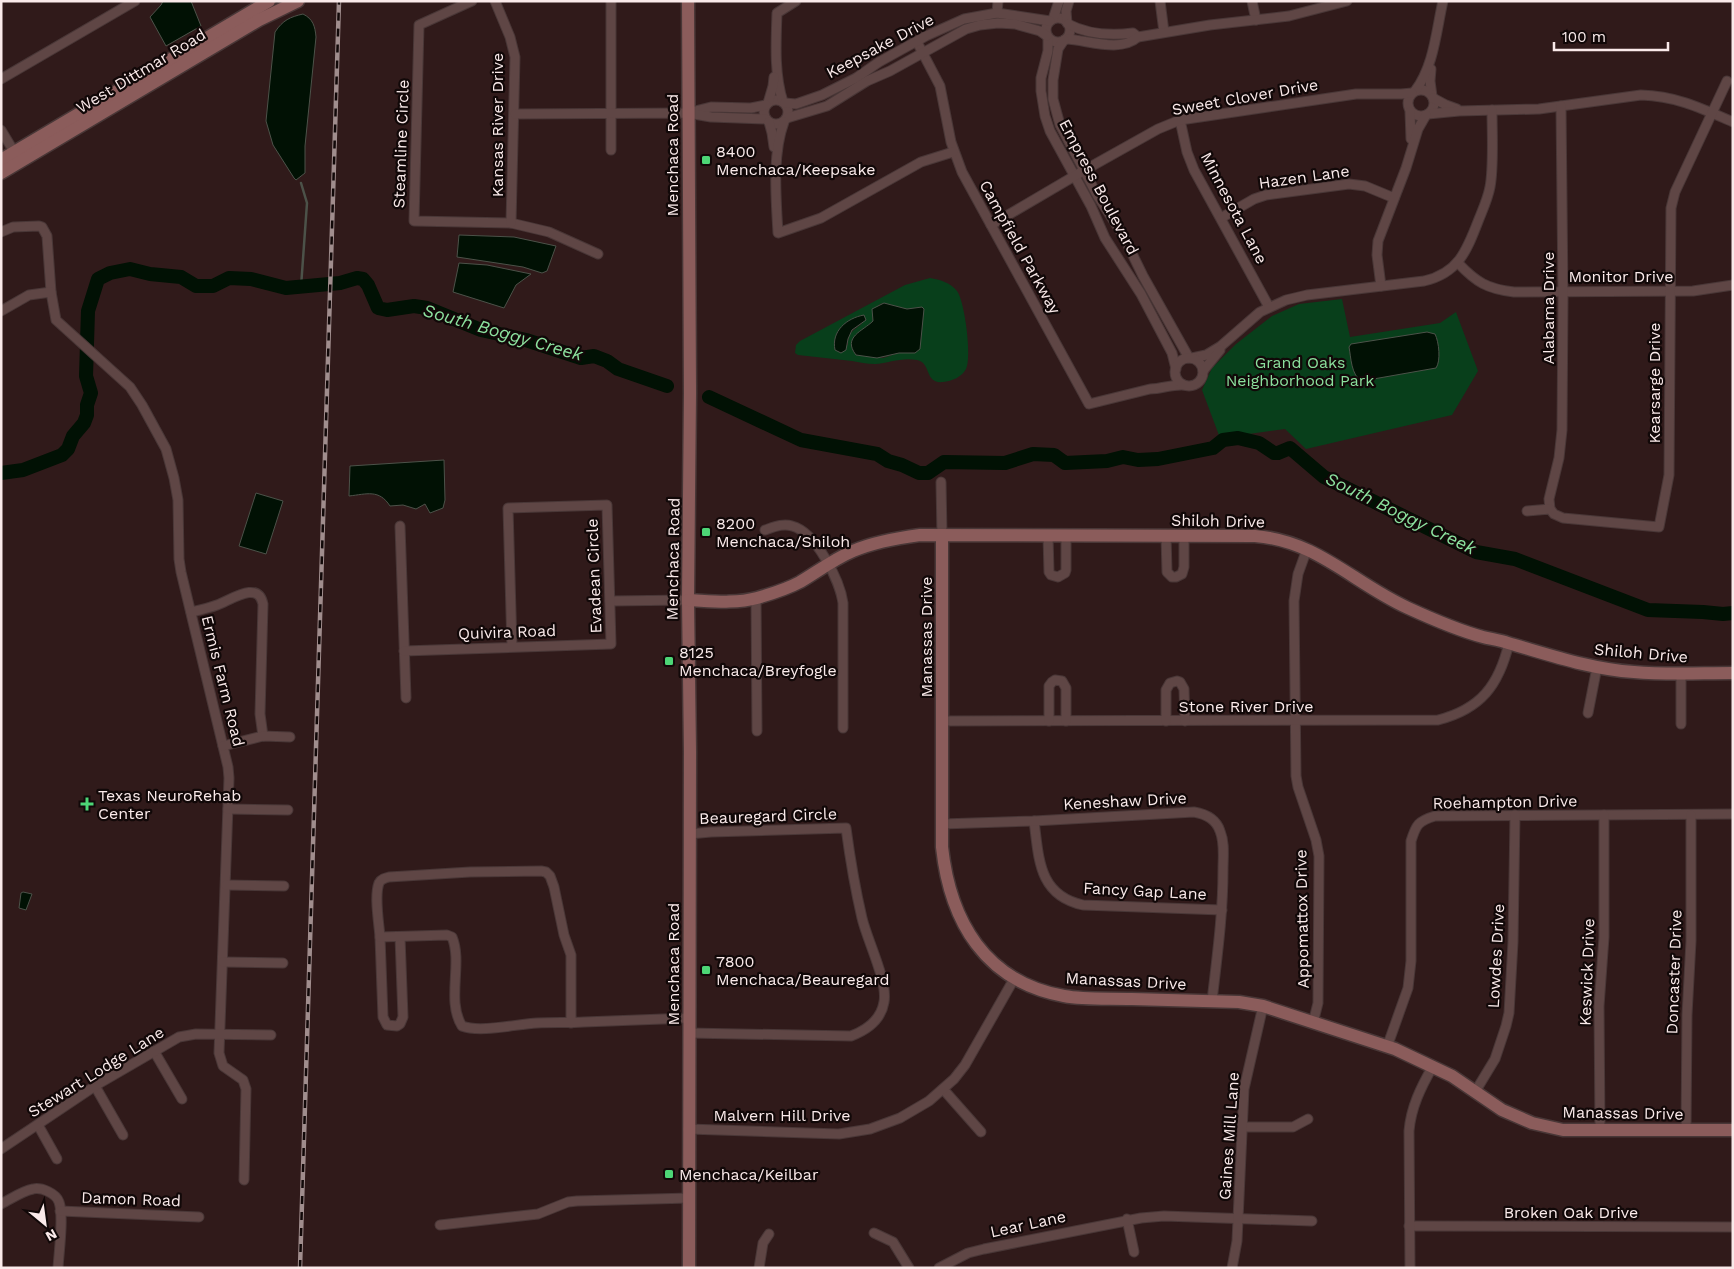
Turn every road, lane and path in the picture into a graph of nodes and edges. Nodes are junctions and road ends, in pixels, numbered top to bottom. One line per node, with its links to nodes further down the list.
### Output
1 (135, 1): 29 (street)
2 (269, 1): 16 (street, West Dittmar Road)
3 (298, 1): 16 (street, West Dittmar Road)
4 (472, 1): 61 (street, Steamline Circle)
5 (495, 1): 43 (street, Kansas River Drive)
6 (611, 1): 41 (street)
7 (688, 1): 42 (street, Menchaca Road)
8 (796, 1): 28 (street)
9 (998, 1): 17 (street)
10 (1059, 1): 18 (street)
11 (1069, 1): 20 (street)
12 (1160, 1): 21 (street)
13 (1252, 1): 19 (street)
14 (1347, 1): 19 (street)
15 (1443, 1): 27 (street)
16 (253, 10): 53 (street, West Dittmar Road)
17 (997, 13): 18 (street, Keepsake Drive); 25 (street, Keepsake Drive)
18 (1051, 20): 20 (street); 23 (street)
19 (1256, 20): 21 (street)
20 (1068, 23): 22 (street); 24 (street)
21 (1164, 32): 22 (street)
22 (1138, 36): 24 (street)
23 (1048, 37): 24 (street); 26 (street, Keepsake Drive); 58 (street, Empress Boulevard)
24 (1065, 39): 56 (street, Empress Boulevard)
25 (917, 42): 26 (street, Campfield Parkway); 34 (street, Keepsake Drive)
26 (923, 54): 45 (street, Keepsake Drive); 52 (street, Campfield Parkway)
27 (1430, 63): 31 (street); 33 (street)
28 (777, 70): 34 (street); 35 (street)
29 (1, 79)
30 (1727, 81): 40 (street, Kearsarge Drive)
31 (1413, 92): 32 (street, Sweet Clover Drive); 33 (street); 37 (street)
32 (1381, 94): 37 (street, Sweet Clover Drive); 46 (street, Sweet Clover Drive)
33 (1432, 97): 39 (street); 44 (street)
34 (784, 103): 35 (street); 45 (street)
35 (767, 104): 42 (street); 47 (street)
36 (1561, 106): 38 (street); 40 (street); 68 (street, Alabama Drive)
37 (1409, 110): 44 (street); 50 (street)
38 (1492, 110): 39 (street); 65 (street)
39 (1459, 111): 44 (street)
40 (1712, 112): 48 (street); 69 (street, Kearsarge Drive)
41 (611, 113): 42 (street); 43 (street); 51 (street)
42 (688, 113): 47 (street); 92 (street, Menchaca Road)
43 (514, 114): 61 (street, Kansas River Drive)
44 (1427, 115): 50 (street)
45 (785, 120): 47 (street); 54 (street)
46 (1180, 120): 56 (street, Sweet Clover Drive); 60 (street, Minnesota Lane)
47 (767, 121): 54 (street)
48 (1733, 122)
49 (1, 130): 53 (street)
50 (1412, 144): 59 (street)
51 (611, 150)
52 (953, 152): 54 (street); 62 (street, Campfield Parkway)
53 (17, 157): 55 (street, West Dittmar Road); 57 (street, West Dittmar Road)
54 (777, 157)
55 (1, 160)
56 (1084, 170): 58 (street, Sweet Clover Drive); 74 (street, Empress Boulevard)
57 (1, 173)
58 (1074, 176): 62 (street, Sweet Clover Drive); 75 (street, Empress Boulevard)
59 (1394, 198): 60 (street, Hazen Lane); 67 (street)
60 (1221, 218): 71 (street, Minnesota Lane)
61 (511, 223): 64 (street, Steamline Circle)
62 (991, 225): 78 (street, Campfield Parkway)
63 (1, 232): 70 (street, Ermis Farm Road)
64 (598, 254)
65 (1458, 263): 67 (street); 68 (street, Monitor Drive)
66 (1733, 285): 69 (street, Monitor Drive)
67 (1381, 286): 71 (street)
68 (1563, 291): 69 (street, Monitor Drive); 80 (street, Alabama Drive)
69 (1670, 291): 80 (street, Kearsarge Drive)
70 (52, 292): 72 (street); 94 (street, Ermis Farm Road)
71 (1269, 307): 73 (street)
72 (1, 311)
73 (1222, 346): 74 (street); 76 (street)
74 (1191, 358): 75 (street); 76 (street)
75 (1175, 370): 77 (street); 78 (street, Campfield Parkway)
76 (1203, 371): 77 (street)
77 (1184, 384): 78 (street, Campfield Parkway)
78 (1150, 389)
79 (941, 482): 84 (street, Manassas Drive)
80 (1550, 509): 81 (street, Kearsarge Drive)
81 (1527, 511)
82 (400, 526): 98 (street)
83 (765, 530): 90 (street)
84 (942, 535): 85 (street, Shiloh Drive); 90 (street, Shiloh Drive); 104 (street, Manassas Drive)
85 (1048, 536): 86 (street, Shiloh Drive); 86 (street)
86 (1066, 536): 87 (street, Shiloh Drive)
87 (1166, 536): 88 (street, Shiloh Drive); 88 (street)
88 (1184, 536): 89 (street, Shiloh Drive)
89 (1307, 549): 95 (street, Shiloh Drive); 109 (street, Appomattox Drive)
90 (828, 564): 91 (street, Shiloh Drive); 111 (street)
91 (756, 598): 92 (street, Shiloh Drive); 112 (street)
92 (688, 600): 93 (street); 124 (street, Menchaca Road)
93 (610, 601): 96 (street, Evadean Circle); 97 (street, Evadean Circle)
94 (191, 612): 113 (street); 115 (street, Ermis Farm Road)
95 (1509, 643): 99 (street, Shiloh Drive); 109 (street, Stone River Drive)
96 (611, 644): 97 (street, Quivira Road)
97 (512, 647): 98 (street, Quivira Road)
98 (404, 651): 102 (street)
99 (1597, 667): 100 (street, Shiloh Drive); 103 (street)
100 (1681, 674): 101 (street, Shiloh Drive); 110 (street)
101 (1733, 674)
102 (406, 698)
103 (1588, 714)
104 (942, 721): 105 (street, Stone River Drive); 123 (street, Manassas Drive)
105 (1049, 721): 106 (street, Stone River Drive); 106 (street)
106 (1066, 721): 107 (street, Stone River Drive)
107 (1166, 721): 108 (street, Stone River Drive); 108 (street)
108 (1185, 721): 109 (street, Stone River Drive)
109 (1295, 722): 137 (street, Appomattox Drive)
110 (1681, 724)
111 (843, 728)
112 (757, 731)
113 (263, 736): 114 (street); 115 (street)
114 (290, 737)
115 (223, 746): 116 (street, Ermis Farm Road)
116 (228, 809): 117 (street); 125 (street, Ermis Farm Road)
117 (288, 810)
118 (1604, 814): 120 (street, Roehampton Drive); 121 (street, Roehampton Drive); 152 (street, Keswick Drive)
119 (1733, 814): 121 (street, Roehampton Drive)
120 (1515, 815): 141 (street, Roehampton Drive); 146 (street, Lowdes Drive)
121 (1692, 815): 154 (street, Doncaster Drive)
122 (1034, 821): 123 (street, Keneshaw Drive); 127 (street, Fancy Gap Lane); 127 (street, Keneshaw Drive)
123 (942, 824): 132 (street, Manassas Drive)
124 (689, 834): 135 (street, Menchaca Road); 138 (street, Beauregard Circle)
125 (226, 885): 126 (street); 130 (street, Ermis Farm Road)
126 (284, 886)
127 (1222, 910): 133 (street, Keneshaw Drive)
128 (380, 937): 129 (street); 129 (street); 136 (street)
129 (400, 937): 136 (street)
130 (223, 962): 131 (street); 139 (street, Ermis Farm Road)
131 (283, 963)
132 (1014, 979): 133 (street, Manassas Drive); 145 (street, Malvern Hill Drive)
133 (1212, 1001): 134 (street, Manassas Drive)
134 (1263, 1006): 137 (street, Manassas Drive); 150 (street, Gaines Mill Lane)
135 (689, 1018): 136 (street); 138 (street, Menchaca Road)
136 (571, 1023)
137 (1313, 1023): 141 (street, Manassas Drive)
138 (689, 1033): 151 (street, Menchaca Road)
139 (220, 1034): 140 (street, Stewart Lodge Lane); 142 (street, Stewart Lodge Lane); 159 (street, Ermis Farm Road)
140 (271, 1035)
141 (1387, 1047): 143 (street, Manassas Drive)
142 (154, 1051): 144 (street, Stewart Lodge Lane); 147 (street)
143 (1433, 1066): 146 (street, Manassas Drive); 168 (street)
144 (95, 1086): 149 (street, Stewart Lodge Lane); 156 (street)
145 (943, 1089): 151 (street, Malvern Hill Drive); 155 (street)
146 (1475, 1092): 152 (street, Manassas Drive)
147 (182, 1099)
148 (1308, 1119): 150 (street)
149 (38, 1125): 157 (street, Stewart Lodge Lane); 158 (street)
150 (1242, 1127): 164 (street, Gaines Mill Lane)
151 (688, 1129): 160 (street, Menchaca Road)
152 (1600, 1130): 154 (street, Manassas Drive)
153 (1733, 1130): 154 (street, Manassas Drive)
154 (1686, 1131)
155 (981, 1132)
156 (123, 1135)
157 (1, 1149)
158 (57, 1159)
159 (244, 1180)
160 (690, 1198): 167 (street); 174 (street, Menchaca Road)
161 (1, 1204): 162 (street)
162 (60, 1211): 163 (street, Damon Road); 173 (street)
163 (200, 1217)
164 (1238, 1218): 165 (street, Lear Lane); 166 (street, Lear Lane); 178 (street, Gaines Mill Lane)
165 (1127, 1219): 172 (street); 177 (street, Lear Lane)
166 (1312, 1221)
167 (440, 1225)
168 (1409, 1226): 169 (street, Broken Oak Drive); 179 (street)
169 (1733, 1227)
170 (874, 1233): 176 (street)
171 (769, 1234): 175 (street)
172 (1134, 1252)
173 (58, 1268)
174 (689, 1268)
175 (759, 1268)
176 (909, 1268)
177 (939, 1268)
178 (1232, 1268)
179 (1410, 1268)

